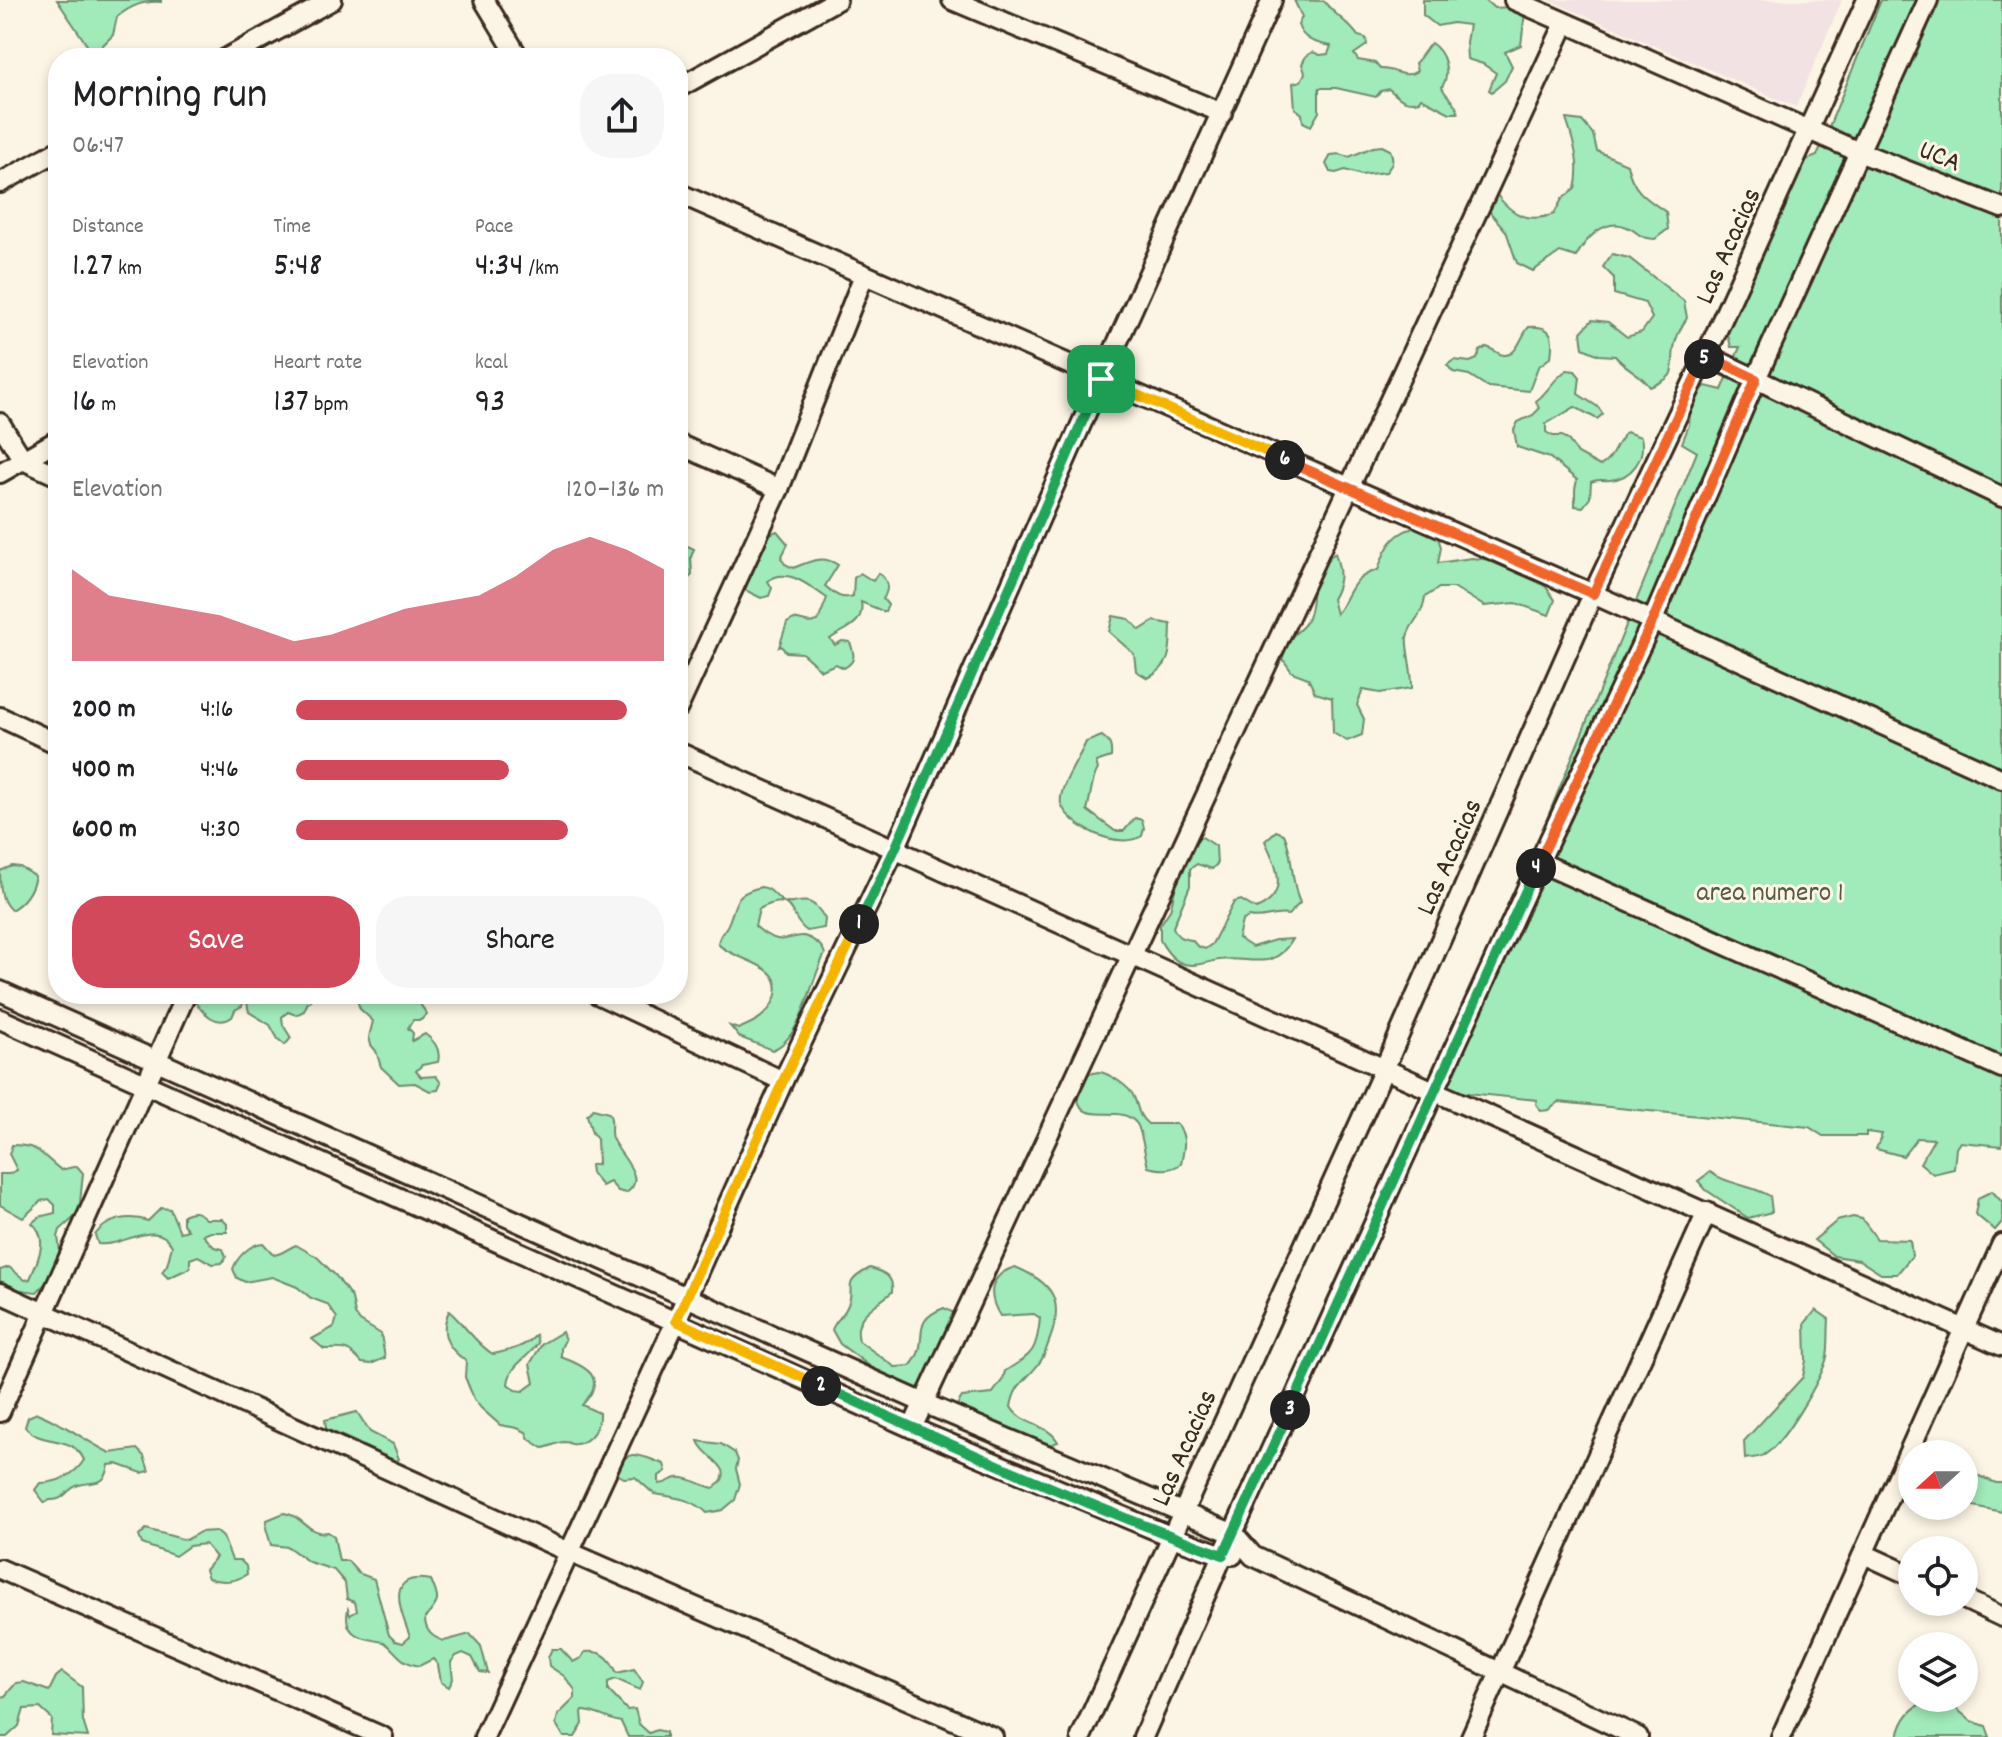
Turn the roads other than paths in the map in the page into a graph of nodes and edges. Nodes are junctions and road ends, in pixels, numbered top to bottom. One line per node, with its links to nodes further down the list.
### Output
1 (332, 0): 10 (street)
2 (484, 0): 11 (street)
3 (837, 0): 12 (street)
4 (952, 0): 13 (street)
5 (1272, 0): 13 (street)
6 (1514, 0): 9 (street, UCA)
7 (1867, 0): 14 (street, Las Acacias)
8 (1928, 0): 15 (street)
9 (1565, 23): 14 (street, UCA); 30 (street)
10 (245, 48)
11 (513, 48)
12 (688, 82)
13 (1222, 113): 22 (street)
14 (1808, 130): 15 (street, UCA); 21 (street, Las Acacias)
15 (1859, 152): 19 (street, UCA); 23 (street)
16 (48, 157): 17 (street)
17 (0, 183)
18 (688, 197): 20 (street)
19 (2002, 208)
20 (864, 275): 22 (street); 31 (street)
21 (1706, 355): 23 (street); 33 (street, Las Acacias)
22 (1101, 379): 30 (street); 40 (street)
23 (1756, 379): 32 (street); 34 (street)
24 (0, 423): 27 (street)
25 (48, 446): 27 (street)
26 (688, 448): 31 (street)
27 (23, 460): 28 (street); 29 (street)
28 (48, 471)
29 (0, 473)
30 (1347, 487): 33 (street); 42 (street)
31 (779, 489): 35 (street)
32 (2002, 497)
33 (1593, 594): 34 (street); 48 (street, Las Acacias)
34 (1652, 622): 39 (street); 41 (street)
35 (688, 686)
36 (0, 717): 37 (street)
37 (48, 739)
38 (688, 756): 40 (street)
39 (2002, 779)
40 (895, 849): 42 (street); 50 (street)
41 (1539, 862): 49 (street); 52 (street)
42 (1134, 955): 48 (street); 61 (street)
43 (0, 991): 47 (street)
44 (182, 1004): 47 (street)
45 (618, 1004): 50 (street)
46 (0, 1019): 51 (street)
47 (157, 1060): 51 (street); 56 (street)
48 (1385, 1067): 52 (street); 64 (street, Las Acacias)
49 (2002, 1068)
50 (783, 1081): 56 (street)
51 (146, 1082): 57 (street); 58 (street)
52 (1436, 1090): 53 (street); 65 (street)
53 (1707, 1212): 59 (street); 75 (street)
54 (2002, 1244): 59 (street)
55 (0, 1293): 57 (street)
56 (687, 1296): 58 (street); 61 (street)
57 (43, 1313): 62 (street); 67 (street)
58 (676, 1321): 63 (street); 67 (street)
59 (1964, 1328): 60 (street); 68 (street)
60 (2002, 1346)
61 (925, 1404): 63 (street); 64 (street)
62 (0, 1412)
63 (912, 1428): 66 (street)
64 (1183, 1511): 65 (street); 66 (street, Las Acacias)
65 (1234, 1534): 69 (street); 70 (street)
66 (1172, 1537): 69 (street); 79 (street, Las Acacias)
67 (569, 1552): 77 (street); 78 (street)
68 (1864, 1554): 72 (street); 83 (street)
69 (1223, 1555): 70 (street); 80 (street)
70 (1253, 1556): 75 (street)
71 (0, 1569): 76 (street)
72 (1898, 1570)
73 (1978, 1606): 74 (street)
74 (2002, 1617)
75 (1500, 1674): 81 (street); 82 (street)
76 (383, 1737)
77 (484, 1737)
78 (993, 1737)
79 (1081, 1737)
80 (1143, 1737)
81 (1471, 1737)
82 (1638, 1737)
83 (1781, 1737)

